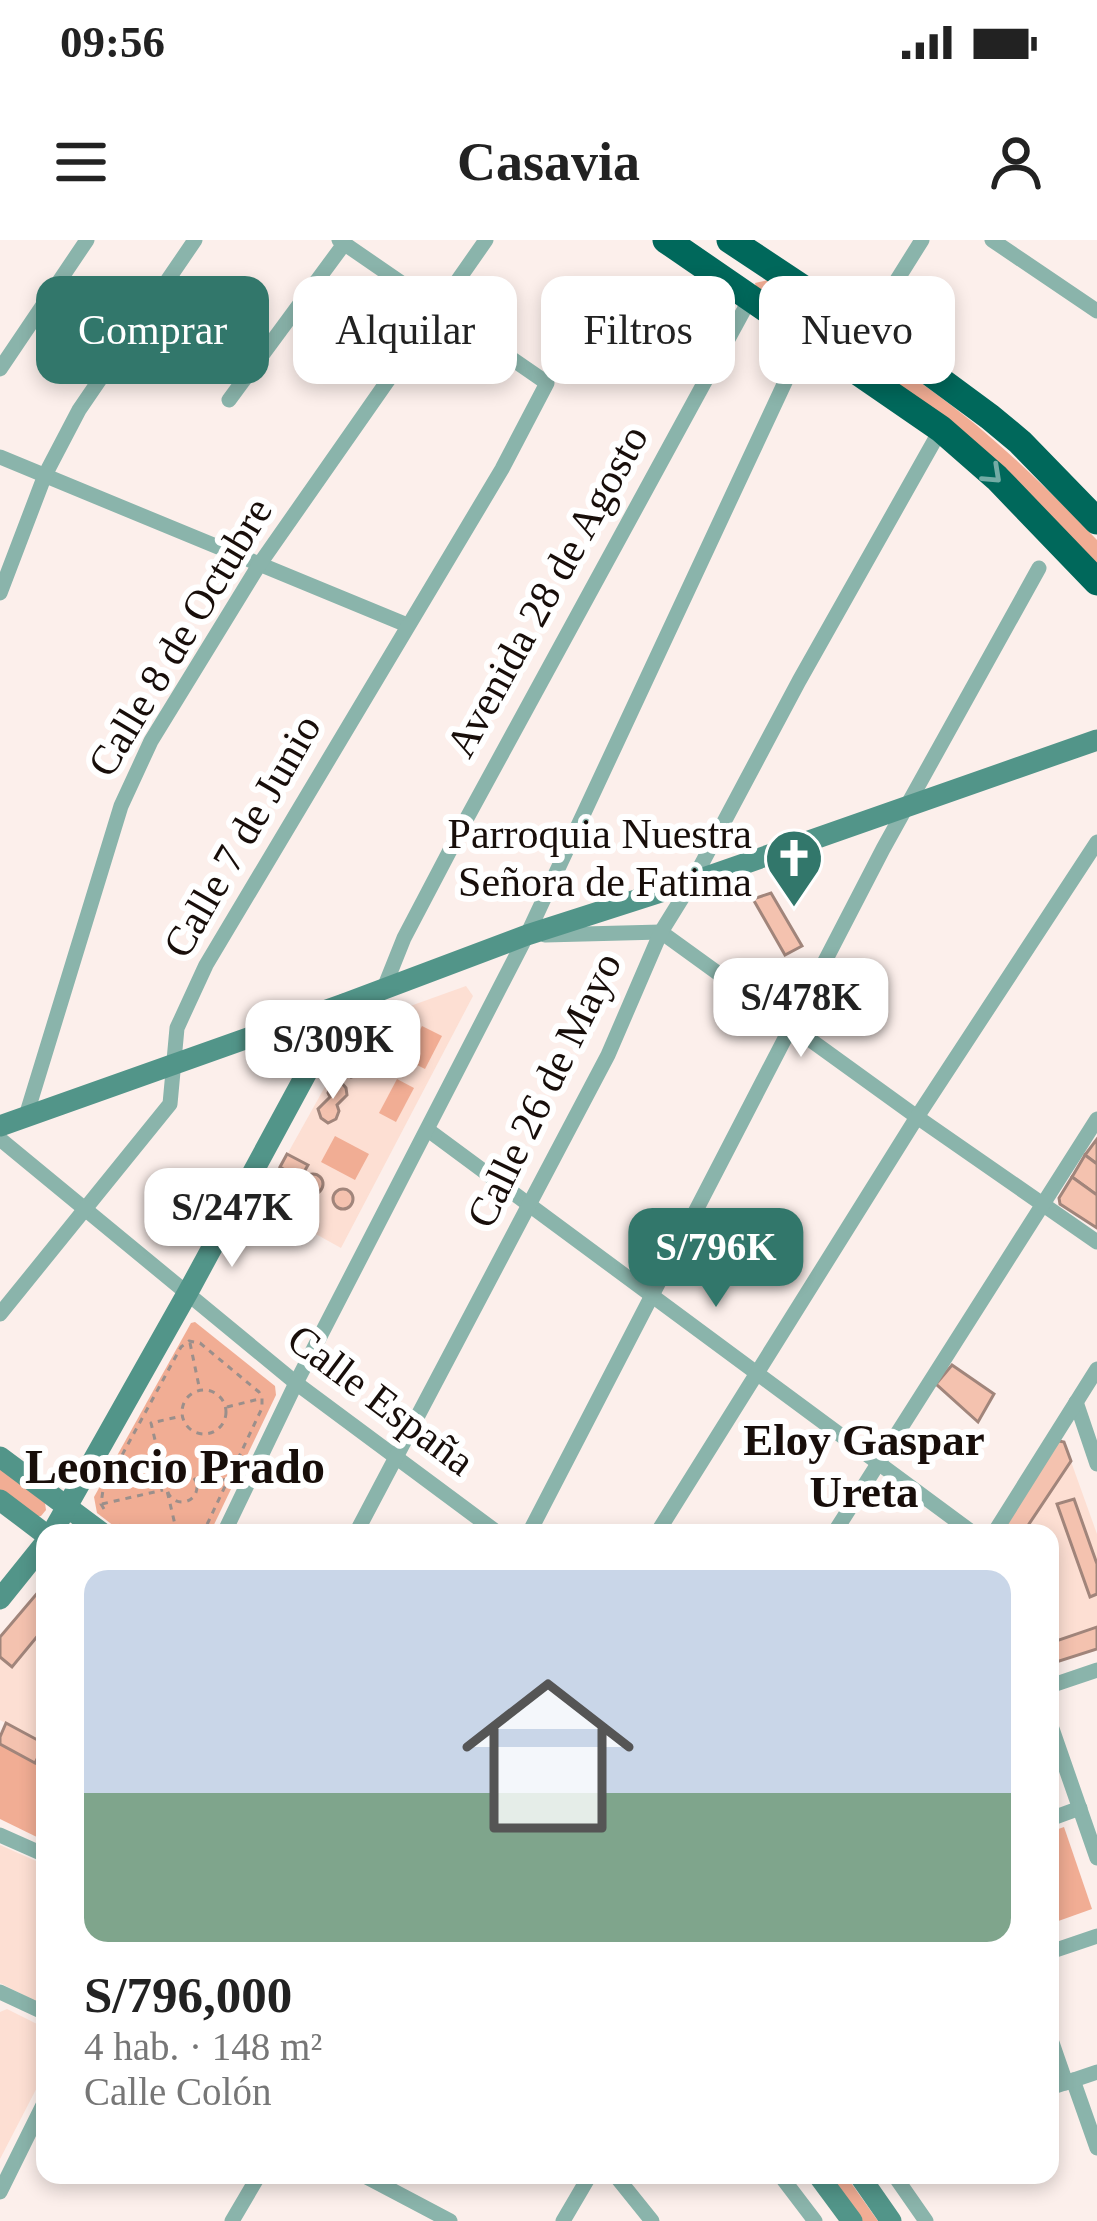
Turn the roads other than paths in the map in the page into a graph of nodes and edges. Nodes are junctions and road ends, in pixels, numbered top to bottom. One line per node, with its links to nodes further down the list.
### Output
1 (87, 240): 17 (street)
2 (195, 240): 26 (street)
3 (486, 240): 11 (street, Calle 8 de Octubre)
4 (666, 240): 9 (highway)
5 (922, 240): 13 (street)
6 (992, 240): 16 (street)
7 (342, 242): 10 (street); 23 (street)
8 (744, 244): 12 (highway); 14 (street)
9 (700, 250): 14 (highway)
10 (391, 276)
11 (461, 276)
12 (789, 276)
13 (899, 276)
14 (739, 289): 15 (highway); 40 (street, Avenida 28 de Agosto)
15 (759, 302)
16 (1097, 311)
17 (2, 361)
18 (517, 362): 32 (street, Calle 7 de Junio)
19 (386, 384): 28 (street, Calle 8 de Octubre)
20 (782, 384): 39 (street)
21 (877, 384): 24 (highway)
22 (945, 384): 27 (highway)
23 (229, 400)
24 (941, 429): 30 (highway, one-way to 30); 37 (street, Calle 26 de Mayo)
25 (0, 457): 26 (street)
26 (45, 475): 28 (street); 31 (street)
27 (1096, 518)
28 (259, 565): 32 (street); 44 (street, Calle 8 de Octubre)
29 (1040, 568): 34 (street)
30 (1097, 582)
31 (0, 593)
32 (407, 625): 43 (street, Calle 7 de Junio)
33 (1097, 740): 34 (street)
34 (906, 808): 37 (street); 42 (street)
35 (1097, 842): 36 (street)
36 (1091, 866): 45 (street)
37 (692, 882): 38 (street, Calle 26 de Mayo); 39 (street)
38 (662, 932): 39 (street); 42 (street); 50 (street, Calle 26 de Mayo)
39 (526, 935): 40 (street); 48 (street)
40 (384, 988): 41 (street)
41 (344, 1004): 43 (street); 54 (street)
42 (790, 1026): 45 (street); 55 (street)
43 (174, 1063): 44 (street); 52 (street, Calle 7 de Junio)
44 (26, 1116): 47 (street)
45 (917, 1117): 51 (street); 58 (street)
46 (1097, 1119): 51 (street)
47 (0, 1126)
48 (428, 1130): 50 (street); 59 (street)
49 (0, 1139): 52 (street, Calle España)
50 (529, 1203): 55 (street); 62 (street, Calle 26 de Mayo)
51 (1044, 1205): 53 (street); 63 (street)
52 (85, 1209): 54 (street, Calle España); 56 (street, Calle 7 de Junio)
53 (1097, 1242)
54 (188, 1292): 59 (street, Calle España); 66 (street)
55 (653, 1295): 58 (street); 72 (street)
56 (0, 1314)
57 (1097, 1369): 60 (street)
58 (758, 1374): 63 (street); 73 (street)
59 (296, 1383): 62 (street, Calle España); 69 (street)
60 (1076, 1402): 64 (street); 76 (street)
61 (0, 1457): 66 (street)
62 (397, 1459): 70 (street, Calle 26 de Mayo); 71 (street, Calle España)
63 (879, 1464): 74 (street); 75 (street)
64 (1097, 1464)
65 (0, 1500): 77 (street)
66 (67, 1507): 67 (street); 68 (street)
67 (55, 1524)
68 (90, 1524)
69 (228, 1524)
70 (361, 1524)
71 (486, 1524)
72 (534, 1524)
73 (664, 1524)
74 (839, 1524)
75 (961, 1524)
76 (1000, 1524)
77 (36, 1528)
78 (36, 1551): 79 (street)
79 (0, 1599)
80 (1097, 1670): 81 (street)
81 (1059, 1683)
82 (1059, 1748): 83 (street)
83 (1080, 1808): 84 (street); 87 (street)
84 (1059, 1816)
85 (0, 1835): 86 (street)
86 (36, 1852)
87 (1097, 1858)
88 (1097, 1936): 89 (street)
89 (1059, 1949)
90 (0, 1992): 91 (street)
91 (36, 2009)
92 (1097, 2072): 93 (street)
93 (1063, 2084): 95 (street)
94 (36, 2119): 104 (street)
95 (1097, 2148)
96 (254, 2184): 106 (street)
97 (380, 2184): 107 (street)
98 (585, 2184): 108 (street)
99 (622, 2184): 109 (street)
100 (787, 2184): 110 (street)
101 (824, 2184): 105 (street)
102 (865, 2184): 111 (street)
103 (900, 2184): 112 (street)
104 (0, 2192)
105 (849, 2220)
106 (232, 2221)
107 (450, 2221)
108 (563, 2221)
109 (652, 2221)
110 (815, 2221)
111 (891, 2221)
112 (926, 2221)

